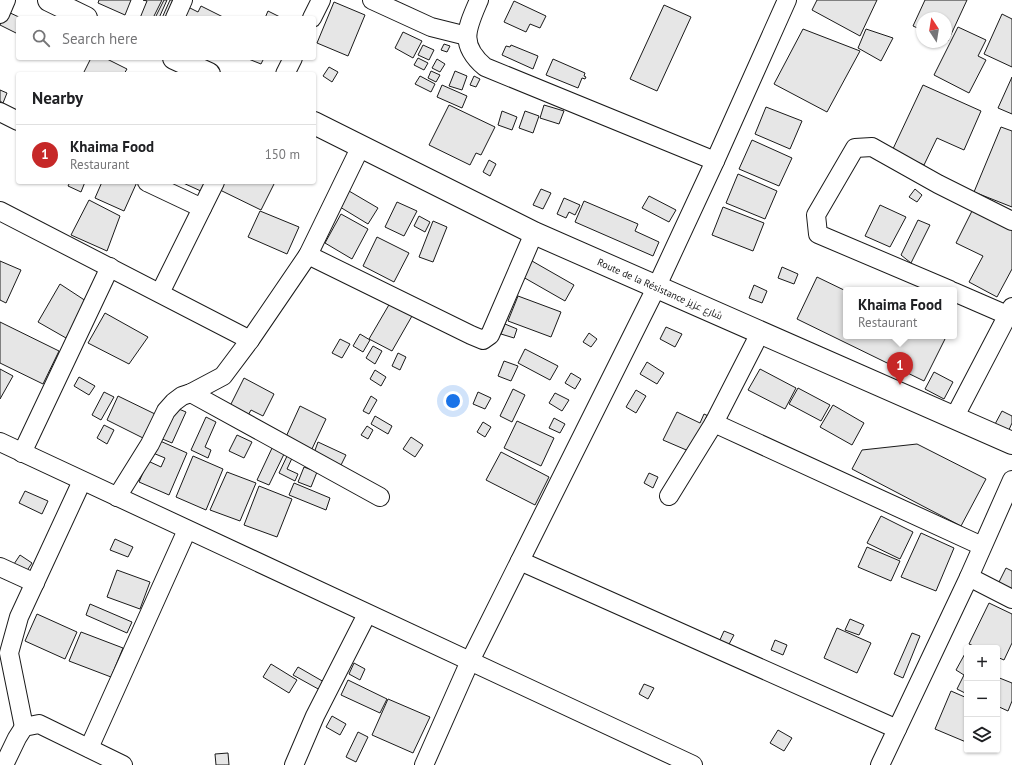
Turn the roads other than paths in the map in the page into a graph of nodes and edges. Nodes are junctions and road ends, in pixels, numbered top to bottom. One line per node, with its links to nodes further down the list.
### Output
1 (6, 0): 8 (street)
2 (49, 0): 9 (main road)
3 (183, 0): 10 (street)
4 (321, 0): 11 (street)
5 (372, 0): 12 (street)
6 (479, 0): 12 (street)
7 (787, 0): 21 (street)
8 (0, 14)
9 (82, 16)
10 (176, 16)
11 (313, 16)
12 (467, 36): 21 (street)
13 (178, 60): 15 (main road)
14 (292, 60): 16 (street)
15 (204, 72)
16 (286, 72)
17 (0, 112): 18 (street)
18 (16, 120)
19 (316, 124): 20 (main road, Route de la Résistance شارع عزيز)
20 (361, 146): 27 (main road, Route de la Résistance شارع عزيز); 28 (street)
21 (715, 162): 31 (street)
22 (151, 184): 24 (street)
23 (214, 184): 24 (street)
24 (202, 208): 32 (street)
25 (0, 210): 29 (street)
26 (1012, 221): 30 (street)
27 (534, 233): 28 (street); 31 (main road, Route de la Résistance شارع عزيز)
28 (308, 255): 36 (street)
29 (110, 267): 32 (street); 42 (street)
30 (943, 287)
31 (656, 288): 35 (main road, Route de la Résistance شارع عزيز); 50 (street)
32 (160, 293): 36 (street)
33 (957, 293): 34 (street)
34 (1010, 311): 38 (street)
35 (760, 333): 38 (main road, Route de la Résistance شارع عزيز); 39 (street)
36 (250, 340): 37 (street)
37 (191, 393): 46 (street); 47 (street)
38 (954, 418): 41 (main road, Route de la Résistance شارع عزيز)
39 (714, 423): 45 (street); 49 (street)
40 (0, 442): 42 (street)
41 (1012, 443)
42 (22, 453): 44 (street)
43 (1012, 480): 49 (street)
44 (82, 481): 46 (street); 53 (street)
45 (669, 496)
46 (116, 497): 48 (street)
47 (380, 497)
48 (187, 530): 55 (street); 59 (street)
49 (982, 546): 52 (street)
50 (520, 561): 56 (street); 58 (street)
51 (0, 568): 53 (street)
52 (969, 576): 54 (street); 58 (street)
53 (35, 583): 57 (street)
54 (1012, 599)
55 (367, 614): 56 (street); 62 (street)
56 (470, 661): 63 (street); 64 (street)
57 (24, 727): 59 (street); 60 (street)
58 (897, 729): 65 (street)
59 (89, 748): 61 (street)
60 (4, 765)
61 (123, 765)
62 (294, 765)
63 (424, 765)
64 (693, 765)
65 (880, 765)

